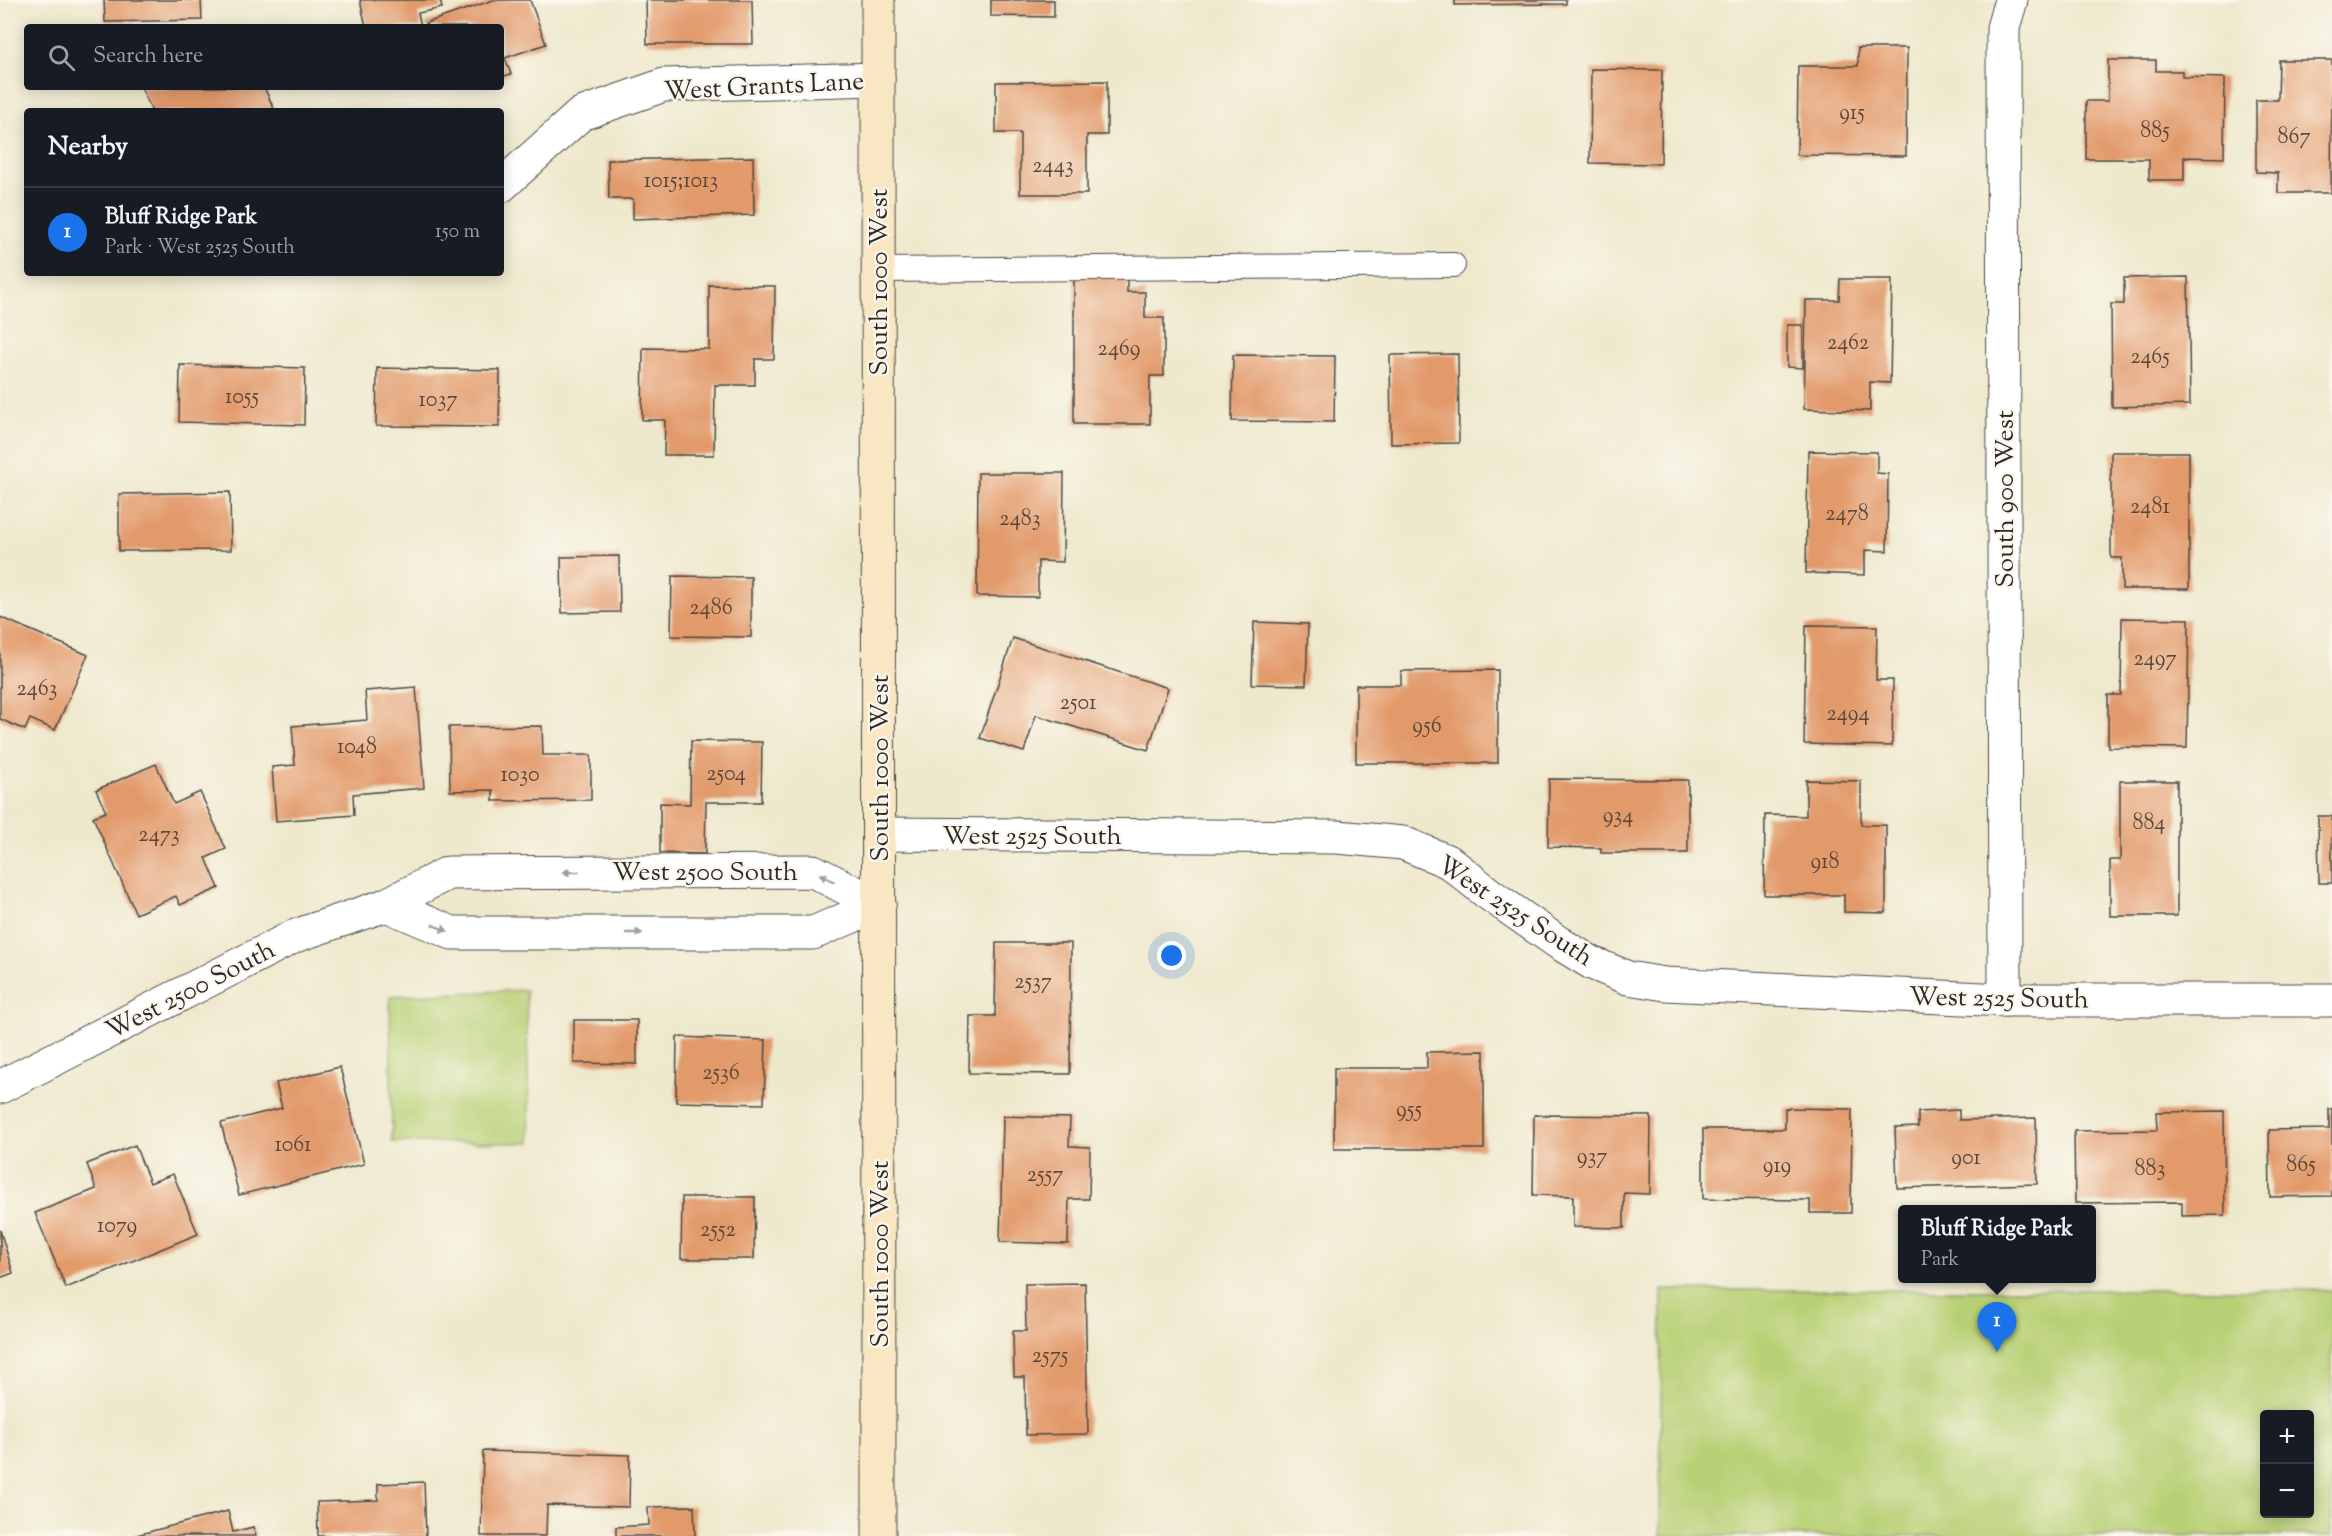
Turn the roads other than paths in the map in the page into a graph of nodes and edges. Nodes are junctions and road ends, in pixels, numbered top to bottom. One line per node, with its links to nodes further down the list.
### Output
1 (878, 0): 3 (main road, South 1000 West)
2 (2011, 0): 10 (street, South 900 West)
3 (878, 79): 4 (street, West Grants Lane); 6 (main road, South 1000 West)
4 (504, 183)
5 (1453, 265): 6 (lane)
6 (878, 270): 7 (main road, South 1000 West)
7 (879, 834): 8 (main road, South 1000 West); 10 (street, West 2525 South)
8 (879, 904): 9 (street, one-way to 8); 9 (street, West 2500 South, one-way to 9); 13 (main road, South 1000 West)
9 (386, 905): 12 (street, West 2500 South)
10 (2005, 999): 11 (street, West 2525 South)
11 (2332, 1000)
12 (1, 1084)
13 (879, 1536)

